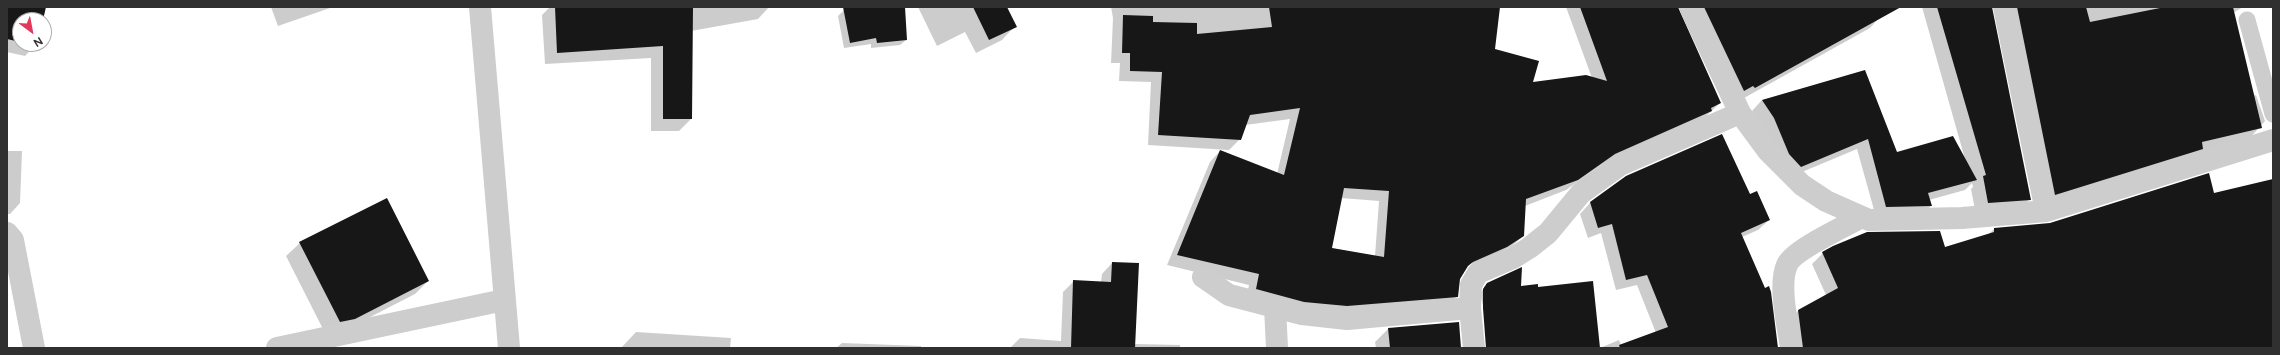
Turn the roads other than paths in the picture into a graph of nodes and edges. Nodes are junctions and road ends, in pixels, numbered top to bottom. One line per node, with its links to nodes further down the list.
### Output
1 (480, 7): 12 (street)
2 (1690, 7): 5 (street)
3 (2004, 7): 8 (street)
4 (2247, 20): 6 (lane)
5 (1740, 113): 9 (street); 14 (street)
6 (2273, 114)
7 (2273, 140): 8 (street)
8 (2046, 211): 9 (street)
9 (1862, 217): 20 (street)
10 (7, 233): 15 (street)
11 (1202, 277): 13 (street)
12 (504, 300): 16 (street); 17 (street)
13 (1275, 307): 14 (street); 18 (street)
14 (1470, 308): 19 (street)
15 (34, 348)
16 (277, 348)
17 (509, 348)
18 (1277, 348)
19 (1474, 348)
20 (1791, 348)

